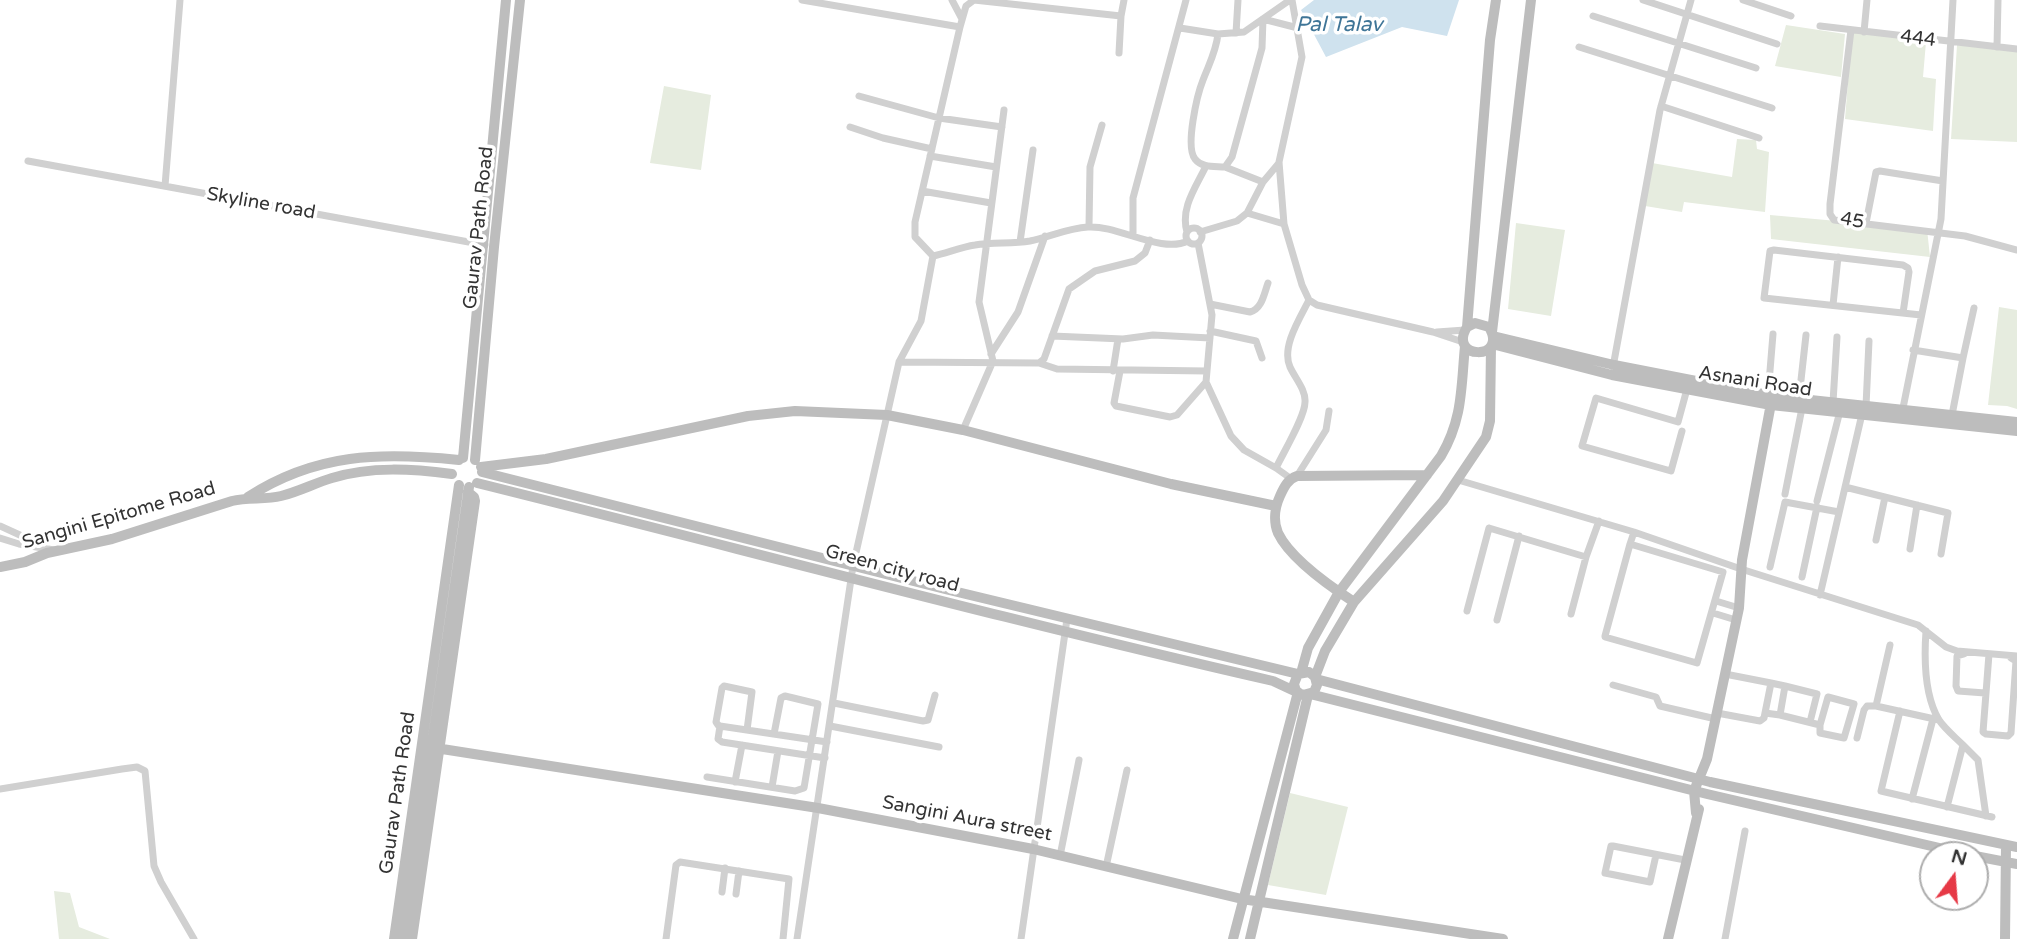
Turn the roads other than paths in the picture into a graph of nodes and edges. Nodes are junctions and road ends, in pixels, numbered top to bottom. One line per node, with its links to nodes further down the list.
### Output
1 (180, 0): 59 (street)
2 (506, 0): 76 (street, Gaurav Path Road)
3 (520, 0): 77 (street, Gaurav Path Road)
4 (802, 0): 24 (street)
5 (953, 0): 24 (street)
6 (974, 0): 20 (street); 24 (street)
7 (1124, 0): 20 (street)
8 (1186, 0): 26 (street)
9 (1238, 0): 30 (street)
10 (1291, 0): 23 (street); 27 (street)
11 (1496, 0): 92 (street)
12 (1531, 0): 95 (street)
13 (1643, 0): 19 (street)
14 (1691, 0): 19 (street)
15 (1743, 0): 22 (street)
16 (1867, 0): 29 (street)
17 (1953, 0): 33 (street)
18 (1998, 0): 36 (street)
19 (1687, 15): 32 (street); 34 (street)
20 (1121, 16): 38 (street)
21 (1593, 16): 32 (street)
22 (1791, 16)
23 (1263, 19): 27 (street); 30 (street); 56 (street)
24 (961, 23): 45 (street)
25 (1820, 26): 28 (street, 444)
26 (1180, 28): 31 (street); 69 (street)
27 (1298, 28): 53 (street)
28 (1851, 30): 29 (street, 444); 63 (street, 45)
29 (1864, 32): 33 (street, 444)
30 (1236, 33): 31 (street)
31 (1218, 34): 54 (street)
32 (1678, 43): 39 (street); 40 (street)
33 (1949, 43): 36 (street, 444); 58 (street)
34 (1777, 44)
35 (1579, 47): 40 (street)
36 (1997, 47): 37 (street, 444)
37 (2017, 49)
38 (1119, 53)
39 (1756, 68)
40 (1668, 75): 42 (street); 43 (street)
41 (859, 96): 45 (street)
42 (1661, 106): 49 (street); 103 (street)
43 (1772, 108)
44 (1004, 110): 48 (street)
45 (939, 118): 48 (street); 51 (street)
46 (1101, 125): 65 (street)
47 (850, 127): 51 (street)
48 (1002, 127): 55 (street)
49 (1759, 138)
50 (1033, 149): 73 (street)
51 (931, 152): 55 (street); 60 (street)
52 (28, 161): 59 (street, Skyline road)
53 (1279, 162): 57 (street); 64 (street)
54 (1206, 166): 56 (street); 66 (street)
55 (996, 167): 61 (street)
56 (1225, 167): 57 (street)
57 (1263, 181): 62 (street)
58 (1943, 181): 63 (street); 68 (street)
59 (165, 186): 76 (street, Skyline road)
60 (922, 191): 61 (street); 79 (street)
61 (991, 203): 75 (street)
62 (1247, 213): 64 (street); 67 (street)
63 (1866, 223): 68 (street, 45)
64 (1284, 224): 82 (street)
65 (1089, 226): 69 (street); 70 (street)
66 (1187, 232): 67 (street); 72 (street)
67 (1200, 232): 74 (street)
68 (1938, 232): 78 (street, 45); 87 (street)
69 (1133, 234): 71 (street)
70 (1045, 236): 73 (street); 98 (street)
71 (1150, 240): 72 (street); 91 (street)
72 (1188, 241): 74 (street)
73 (1020, 242): 75 (street)
74 (1198, 243): 83 (street)
75 (985, 244): 79 (street); 98 (street)
76 (481, 245): 77 (street, Skyline road); 121 (street, Gaurav Path Road)
77 (494, 247): 122 (street, Gaurav Path Road)
78 (2017, 250)
79 (933, 256): 101 (street)
80 (1838, 257): 84 (street); 84 (street); 86 (street)
81 (1268, 283): 83 (street)
82 (1309, 300): 92 (street); 123 (street)
83 (1210, 303): 88 (street)
84 (1833, 306): 86 (street)
85 (1974, 308): 100 (street)
86 (1903, 313): 87 (street)
87 (1921, 315): 97 (street)
88 (1210, 334): 94 (street); 99 (street); 105 (street)
89 (1773, 334): 108 (street)
90 (1806, 335): 109 (street)
91 (1052, 336): 94 (street); 102 (street)
92 (1465, 336): 95 (street); 95 (street); 126 (street)
93 (1836, 337): 110 (street)
94 (1118, 339): 104 (street)
95 (1492, 340): 103 (street, Asnani Road); 128 (street)
96 (1869, 341): 111 (street)
97 (1913, 350): 100 (street); 113 (street)
98 (992, 358): 101 (street); 102 (street); 117 (street)
99 (1262, 358)
100 (1963, 358): 115 (street)
101 (899, 362): 114 (street)
102 (1039, 363): 104 (street)
103 (1613, 370): 107 (street, Asnani Road); 108 (street, Asnani Road)
104 (1117, 371): 105 (street); 106 (street)
105 (1207, 371): 106 (street)
106 (1206, 382): 123 (street)
107 (1687, 389): 108 (street, Asnani Road); 118 (street)
108 (1771, 398): 109 (street, Asnani Road); 152 (street)
109 (1801, 403): 110 (street, Asnani Road); 131 (street)
110 (1836, 407): 111 (street, Asnani Road); 134 (street)
111 (1864, 410): 113 (street, Asnani Road); 130 (street)
112 (1329, 411): 127 (street)
113 (1901, 413): 115 (street, Asnani Road); 119 (street, Asnani Road)
114 (887, 415): 117 (street); 122 (street); 153 (street)
115 (1952, 415): 116 (street, Asnani Road)
116 (2017, 422)
117 (963, 430): 136 (street)
118 (1682, 431)
119 (2017, 431)
120 (368, 456): 121 (street); 124 (street); 132 (street)
121 (461, 459): 122 (street); 125 (street)
122 (479, 466): 129 (street, Gaurav Path Road); 153 (street, Green city road)
123 (1276, 468): 127 (street)
124 (370, 471): 125 (street); 132 (street)
125 (452, 474): 129 (street)
126 (1427, 475): 127 (street); 155 (street)
127 (1294, 477): 136 (street)
128 (1458, 480): 138 (street); 158 (street)
129 (468, 487): 153 (street, Green city road); 198 (street, Gaurav Path Road); 198 (street)
130 (1844, 488): 133 (street); 137 (street)
131 (1785, 494)
132 (248, 497): 147 (street, Sangini Epitome Road)
133 (1885, 497): 135 (street); 143 (street)
134 (1817, 504): 137 (street); 151 (street); 154 (street)
135 (1917, 505): 146 (street); 148 (street)
136 (1276, 506): 155 (street)
137 (1839, 512): 156 (street)
138 (1599, 521): 140 (street); 149 (street)
139 (0, 526): 145 (street)
140 (1634, 532): 144 (street); 152 (street)
141 (1519, 536): 149 (street); 160 (street); 164 (street)
142 (0, 538): 145 (street)
143 (1876, 540)
144 (1630, 544): 157 (street); 161 (street)
145 (35, 546): 147 (street)
146 (1910, 549)
147 (58, 551): 150 (street, Sangini Epitome Road)
148 (1941, 554)
149 (1586, 557): 162 (street)
150 (0, 567)
151 (1770, 567)
152 (1741, 569): 156 (street); 159 (street)
153 (852, 571): 163 (street, Green city road); 167 (street, Green city road); 180 (street)
154 (1802, 577)
155 (1339, 592): 158 (street); 171 (street)
156 (1820, 595): 166 (street)
157 (1716, 601): 159 (street); 161 (street)
158 (1354, 602): 173 (street)
159 (1739, 608): 165 (street)
160 (1467, 611)
161 (1713, 613): 165 (street)
162 (1571, 614)
163 (1068, 619): 167 (street); 171 (street, Green city road)
164 (1497, 620)
165 (1736, 620): 172 (street)
166 (1926, 631): 169 (street); 186 (street)
167 (1065, 633): 177 (street, Green city road); 221 (street)
168 (1891, 645): 181 (street)
169 (1989, 655): 170 (street); 178 (street); 178 (street); 178 (street)
170 (2017, 656)
171 (1300, 673): 173 (street); 177 (street)
172 (1725, 674): 174 (street); 184 (street)
173 (1316, 678): 177 (street); 207 (street)
174 (1770, 683): 176 (street); 183 (street)
175 (1613, 685): 184 (street)
176 (1785, 686): 185 (street); 187 (street)
177 (1303, 693): 212 (street, Green city road); 232 (street); 233 (street)
178 (1985, 693)
179 (934, 695): 180 (street)
180 (834, 703): 190 (street)
181 (1876, 706): 182 (street); 193 (street)
182 (1900, 712): 186 (street); 214 (street)
183 (1765, 713): 184 (street); 185 (street)
184 (1716, 716): 203 (street)
185 (1780, 716): 187 (street)
186 (1936, 720): 196 (street); 214 (street)
187 (1810, 722): 188 (street)
188 (1821, 725): 188 (street)
189 (720, 726): 191 (street); 191 (street); 197 (street)
190 (830, 726): 195 (street); 199 (street)
191 (747, 730): 192 (street)
192 (774, 734): 194 (street); 194 (street)
193 (1857, 738)
194 (813, 740): 195 (street); 201 (street)
195 (827, 742): 202 (street)
196 (1963, 745): 215 (street); 215 (street)
197 (742, 746): 200 (street); 208 (street)
198 (432, 747): 216 (street, Sangini Aura street); 238 (street, Gaurav Path Road); 239 (street, Gaurav Path Road); 240 (street)
199 (939, 747)
200 (778, 751): 201 (street); 210 (street)
201 (810, 756): 202 (street); 210 (street)
202 (825, 758): 216 (street)
203 (1707, 759): 207 (street); 209 (street)
204 (1079, 760): 223 (street)
205 (1127, 771): 227 (street)
206 (707, 777): 208 (street)
207 (1698, 778): 209 (street); 212 (street)
208 (736, 782): 210 (street)
209 (1710, 782): 213 (street); 220 (street)
210 (772, 787)
211 (0, 789): 237 (street)
212 (1694, 791): 213 (street, Green city road); 217 (street)
213 (1707, 794): 217 (street); 219 (street, Green city road)
214 (1912, 799): 215 (street)
215 (1947, 807)
216 (818, 808): 221 (street, Sangini Aura street); 235 (street)
217 (1696, 813): 225 (street)
218 (1745, 831): 249 (street)
219 (1919, 843)
220 (2012, 847): 226 (street)
221 (1033, 849): 223 (street, Sangini Aura street); 244 (street)
222 (1656, 855): 222 (street); 225 (street)
223 (1060, 856): 227 (street, Sangini Aura street)
224 (1989, 859): 226 (street, Green city road)
225 (1685, 860): 248 (street)
226 (2012, 864): 250 (street)
227 (1106, 867): 232 (street, Sangini Aura street)
228 (725, 869): 229 (street); 230 (street); 241 (street)
229 (739, 871): 231 (street); 234 (street)
230 (722, 892)
231 (736, 894)
232 (1242, 899): 233 (street, Sangini Aura street); 245 (street)
233 (1258, 901): 236 (street, Sangini Aura street); 246 (street)
234 (788, 903): 235 (street); 242 (street)
235 (803, 905): 243 (street)
236 (1457, 936): 247 (street, Sangini Aura street)
237 (194, 939)
238 (394, 939)
239 (404, 939)
240 (412, 939)
241 (666, 939)
242 (783, 939)
243 (797, 939)
244 (1021, 939)
245 (1233, 939)
246 (1250, 939)
247 (1503, 939)
248 (1668, 939)
249 (1725, 939)
250 (2005, 939)

